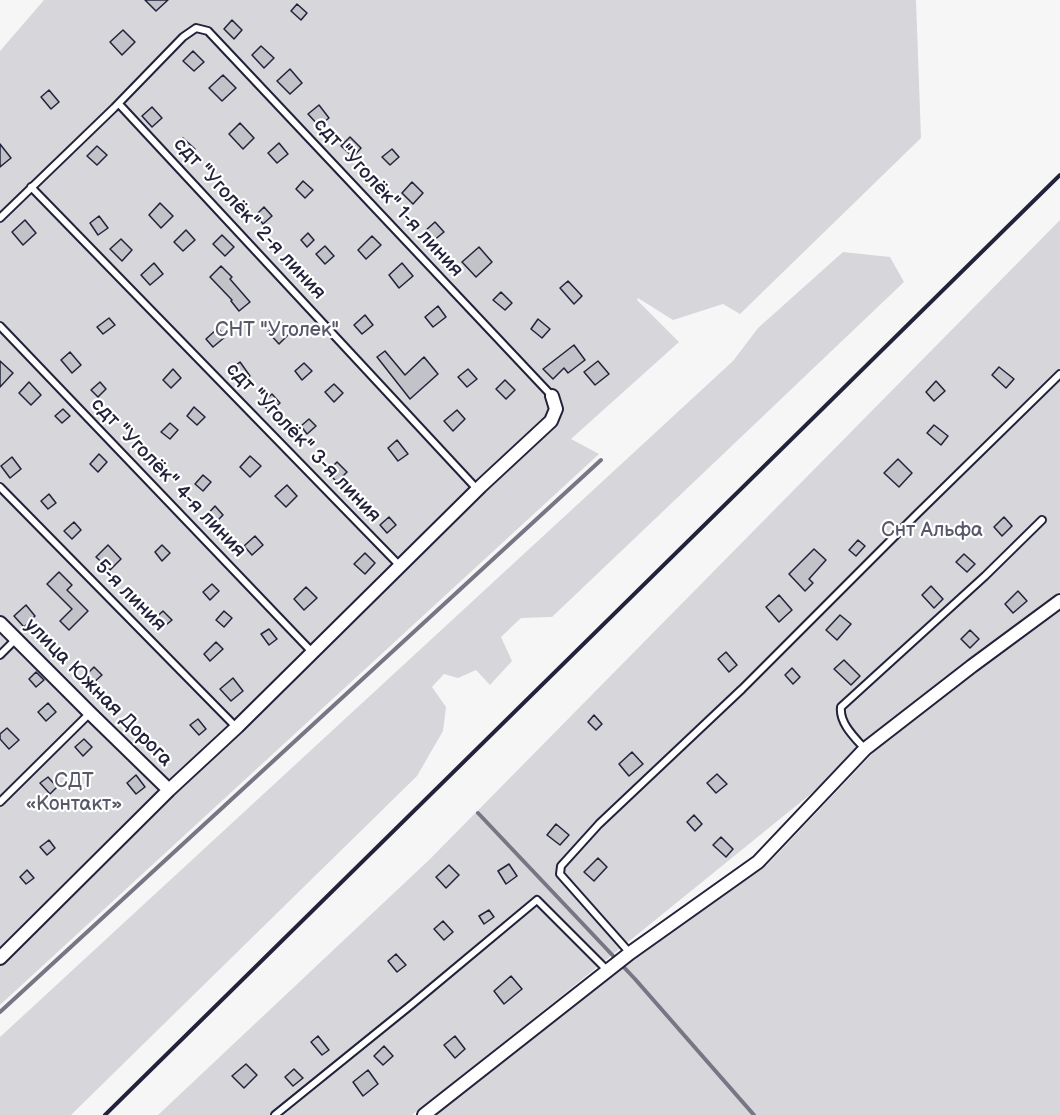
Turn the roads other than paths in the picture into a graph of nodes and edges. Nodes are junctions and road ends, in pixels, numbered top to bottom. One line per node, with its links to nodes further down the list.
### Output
1 (119, 104): 2 (lane); 6 (lane, сдт "Уголёк" 1-я линия); 8 (lane, сдт "Уголёк" 2-я линия)
2 (31, 188): 3 (lane); 10 (lane, сдт "Уголёк" 3-я линия)
3 (0, 218)
4 (0, 326): 14 (lane, сдт "Уголёк" 4-я линия)
5 (1060, 374): 21 (lane)
6 (552, 396): 8 (street)
7 (0, 487): 17 (lane, 5-я линия)
8 (477, 489): 10 (street)
9 (1042, 520): 18 (lane)
10 (401, 566): 14 (street)
11 (1060, 601): 18 (street)
12 (0, 623): 13 (street, улица Южная Дорога)
13 (16, 639): 15 (lane); 16 (street, улица Южная Дорога)
14 (313, 653): 17 (street)
15 (0, 655)
16 (90, 713): 19 (street, улица Южная Дорога); 20 (lane)
17 (237, 728): 19 (street)
18 (865, 749): 21 (street)
19 (169, 790): 22 (street)
20 (0, 802)
21 (630, 953): 23 (street)
22 (0, 958)
23 (608, 971): 24 (lane); 25 (street)
24 (275, 1115)
25 (424, 1115)

